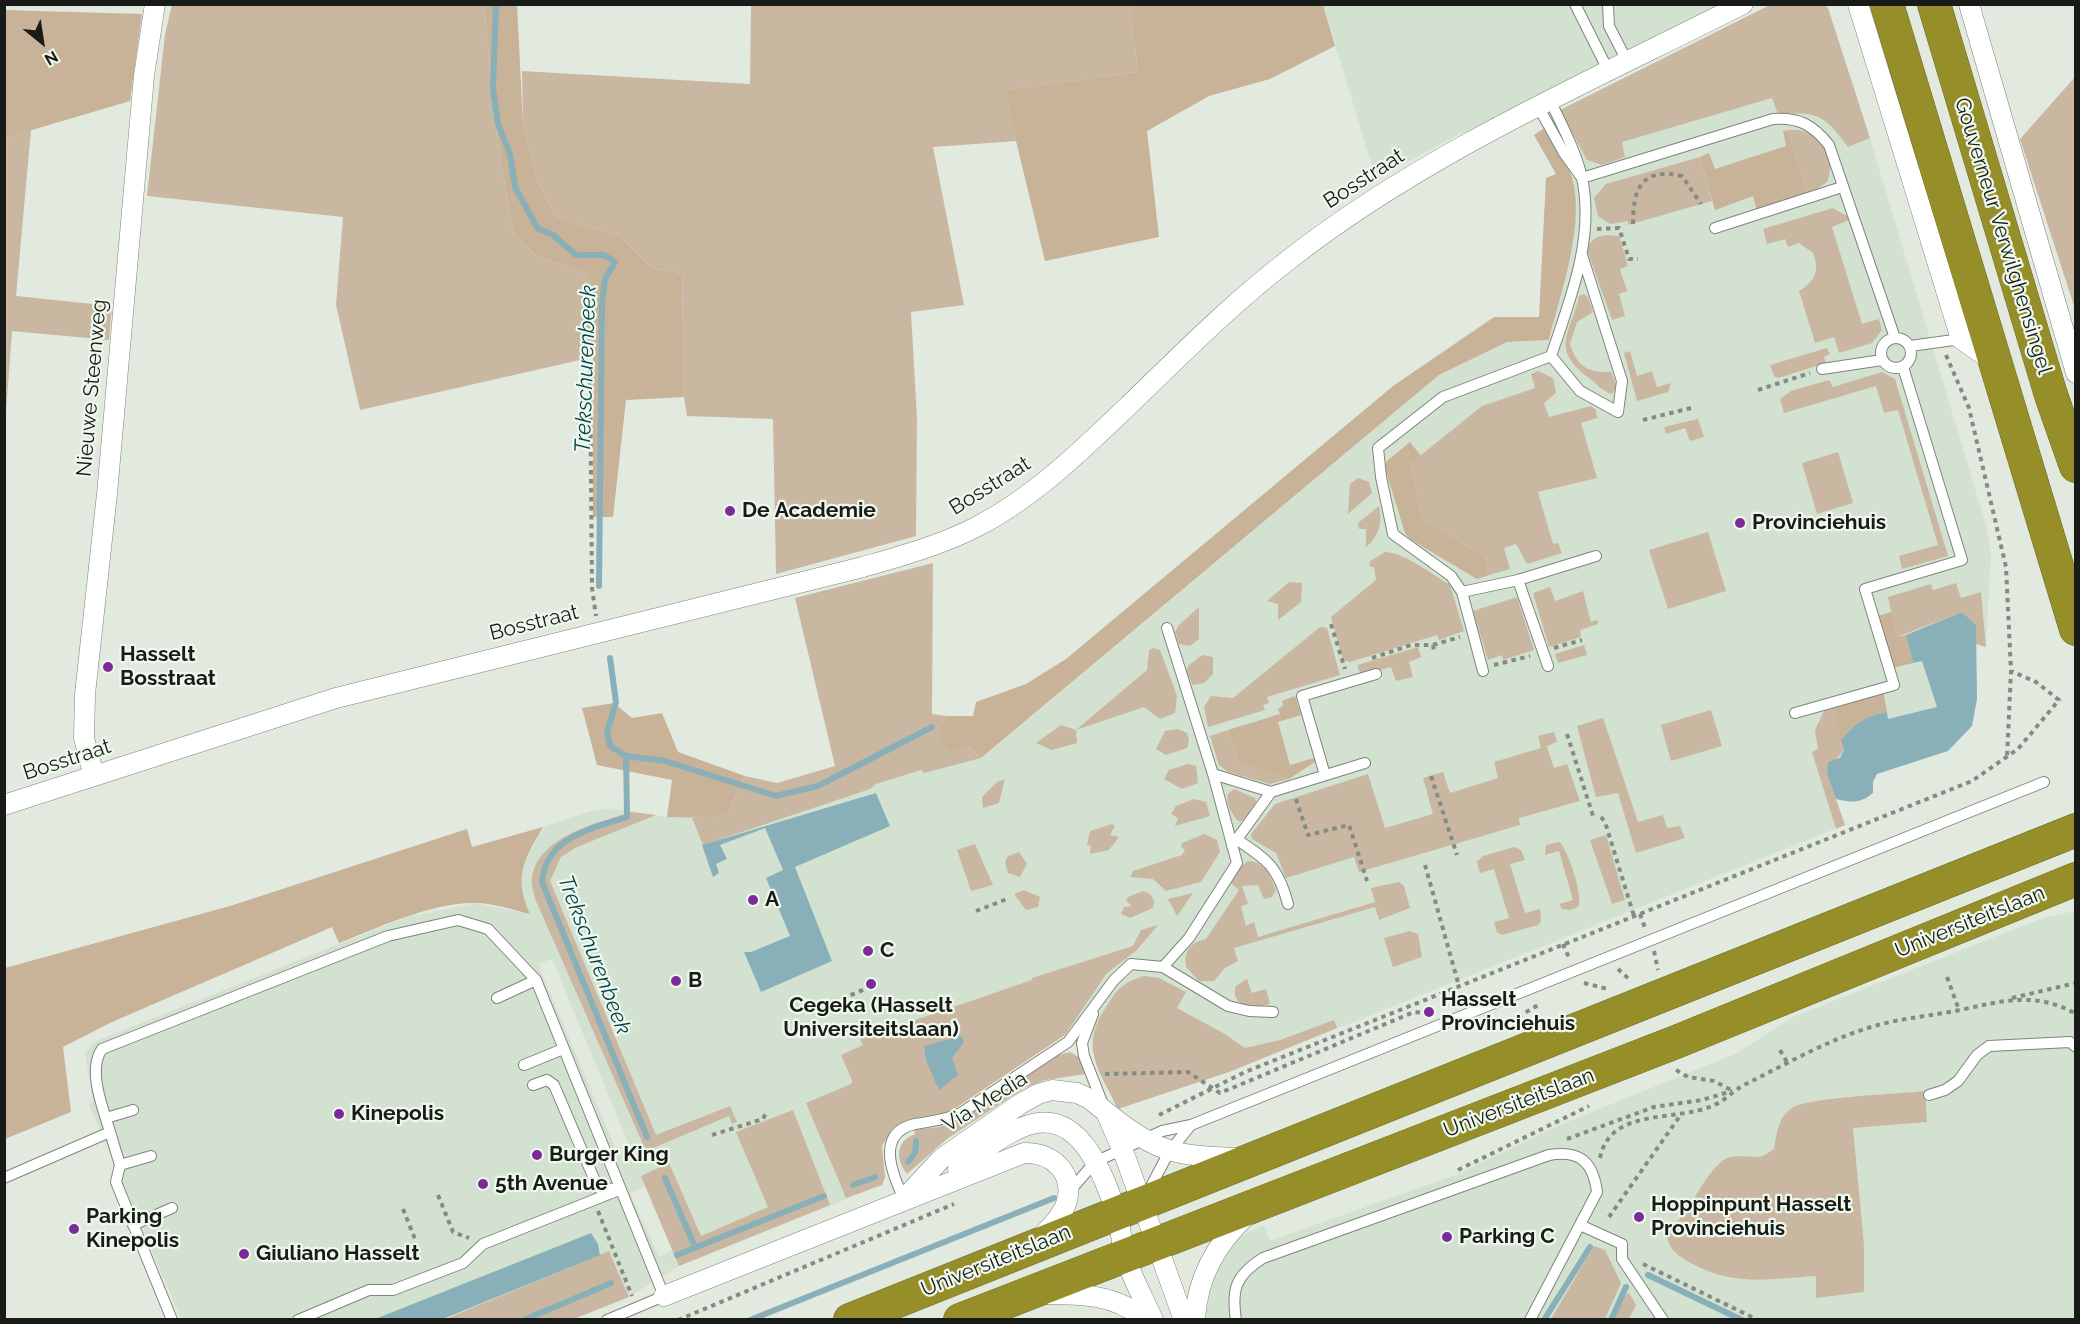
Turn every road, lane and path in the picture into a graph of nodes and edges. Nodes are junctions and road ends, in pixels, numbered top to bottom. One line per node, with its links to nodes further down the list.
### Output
1 (155, 4): 58 (street, Nieuwe Steenweg)
2 (1575, 4): 10 (lane)
3 (1608, 4): 9 (lane)
4 (1743, 4): 9 (street, Bosstraat)
5 (1858, 4): 21 (street)
6 (1887, 4): 27 (highway, Gouverneur Verwilghensingel)
7 (1934, 4): 35 (highway, Gouverneur Verwilghensingel)
8 (1969, 4): 30 (street, Gouverneur Verwilghensingel)
9 (1628, 63): 10 (street, Bosstraat)
10 (1609, 72): 11 (street, Bosstraat)
11 (1545, 105): 12 (lane); 42 (street, Bosstraat)
12 (1582, 178): 13 (lane); 15 (lane)
13 (1842, 187): 17 (lane); 20 (lane)
14 (1701, 204): 16 (path)
15 (1586, 224): 18 (lane); 19 (path)
16 (1633, 224)
17 (1715, 228)
18 (1582, 253): 24 (lane); 24 (lane)
19 (1638, 259)
20 (1895, 338): 23 (lane); 25 (lane)
21 (1961, 339): 22 (lane); 27 (street)
22 (1941, 343): 23 (lane); 49 (path)
23 (1910, 346): 28 (lane)
24 (1551, 356): 38 (lane)
25 (1882, 360): 28 (lane); 29 (lane)
26 (590, 362): 42 (path)
27 (1994, 362): 41 (highway, Gouverneur Verwilghensingel)
28 (1903, 367): 52 (lane)
29 (1822, 369)
30 (2076, 373)
31 (1791, 379): 32 (path)
32 (1758, 390)
33 (1695, 407): 34 (path)
34 (1643, 420)
35 (2076, 466)
36 (1596, 556): 37 (lane)
37 (1518, 579): 38 (lane); 46 (lane)
38 (1462, 592): 43 (lane)
39 (1331, 624): 47 (path)
40 (1167, 628): 56 (lane)
41 (2076, 629)
42 (598, 632): 58 (street, Bosstraat)
43 (1472, 634): 44 (path); 48 (lane)
44 (1367, 660)
45 (1356, 663): 47 (path)
46 (1548, 666)
47 (1345, 667): 51 (path)
48 (1483, 671)
49 (2011, 671): 54 (path); 54 (path)
50 (1376, 674): 51 (lane)
51 (1349, 681): 57 (lane)
52 (1795, 713)
53 (1567, 734): 66 (path)
54 (2007, 759): 79 (path)
55 (1365, 763): 57 (lane)
56 (1213, 774): 62 (lane); 68 (lane)
57 (1325, 775): 61 (lane)
58 (94, 776): 63 (street, Bosstraat)
59 (1431, 776): 70 (path)
60 (2044, 782): 119 (lane)
61 (1292, 786): 62 (lane); 73 (path)
62 (1271, 792): 68 (lane)
63 (4, 805)
64 (2076, 805): 69 (highway)
65 (1601, 817): 79 (path)
66 (1594, 819)
67 (2076, 830): 69 (highway, Universiteitslaan)
68 (1234, 842): 76 (lane); 81 (lane)
69 (2014, 853): 127 (highway, Universiteitslaan)
70 (1457, 855)
71 (1425, 865): 89 (path)
72 (2076, 879): 75 (highway, Universiteitslaan)
73 (1367, 881)
74 (1007, 898): 78 (path)
75 (2017, 903): 77 (highway); 140 (highway, Universiteitslaan)
76 (1288, 904)
77 (2076, 904)
78 (976, 911)
79 (1634, 916): 89 (path)
80 (1655, 954): 84 (path)
81 (1163, 967): 95 (lane); 98 (lane)
82 (1617, 969): 86 (path)
83 (1947, 977): 97 (path)
84 (1660, 979)
85 (536, 980): 92 (lane); 103 (lane); 118 (lane)
86 (1631, 981)
87 (1580, 982): 91 (path)
88 (2076, 983): 93 (path)
89 (1459, 986): 110 (path)
90 (865, 989): 94 (path)
91 (1614, 991)
92 (497, 998)
93 (2009, 999): 97 (path); 100 (path)
94 (834, 1002)
95 (1097, 1003): 108 (lane); 136 (lane)
96 (1538, 1005): 101 (path)
97 (1959, 1010): 105 (path)
98 (1273, 1012)
99 (1424, 1013): 110 (path)
100 (2076, 1014)
101 (1518, 1017)
102 (2076, 1047): 112 (lane)
103 (563, 1049): 106 (lane); 133 (lane)
104 (1780, 1050): 105 (path)
105 (1788, 1064): 111 (path)
106 (524, 1065)
107 (1675, 1070): 111 (path)
108 (1092, 1075): 110 (path); 116 (lane)
109 (533, 1085): 133 (lane)
110 (1214, 1088)
111 (1733, 1091): 117 (path); 123 (path)
112 (1929, 1095)
113 (1595, 1103): 132 (path)
114 (133, 1110): 118 (lane)
115 (767, 1111): 121 (path)
116 (1106, 1112): 122 (street); 124 (street, Via Media); 136 (street, Via Media)
117 (1682, 1113): 129 (path); 143 (path)
118 (106, 1118): 120 (lane)
119 (1191, 1125): 122 (lane); 125 (lane)
120 (110, 1132): 130 (lane); 131 (lane)
121 (712, 1134)
122 (1143, 1140): 124 (lane); 125 (street)
123 (1555, 1143)
124 (1122, 1149): 128 (lane); 139 (street, Via Media)
125 (1169, 1152): 127 (street); 139 (lane)
126 (151, 1156): 130 (lane)
127 (1249, 1159): 139 (highway, Universiteitslaan)
128 (1095, 1162): 134 (lane); 136 (street, Via Media); 139 (street, Via Media)
129 (1599, 1162)
130 (120, 1165): 144 (lane)
131 (4, 1178)
132 (1453, 1189): 145 (lane); 164 (lane)
133 (619, 1190): 138 (lane); 152 (lane)
134 (1069, 1192): 136 (street, Via Media); 149 (street)
135 (438, 1195): 147 (path)
136 (911, 1197): 152 (street, Via Media)
137 (965, 1199): 157 (path)
138 (594, 1200): 147 (lane); 152 (path)
139 (1129, 1207): 148 (street, Via Media); 149 (highway, Universiteitslaan); 151 (street, Via Media)
140 (1256, 1207): 148 (highway, Universiteitslaan); 163 (street)
141 (172, 1208): 144 (lane)
142 (403, 1209): 146 (path)
143 (1609, 1216)
144 (133, 1225): 154 (lane)
145 (1581, 1225): 150 (lane); 165 (lane)
146 (416, 1239)
147 (483, 1244): 155 (lane)
148 (1157, 1245): 151 (highway, Universiteitslaan); 162 (street, Via Media)
149 (1033, 1246): 158 (highway, Universiteitslaan)
150 (1622, 1254): 166 (lane); 167 (path)
151 (1125, 1257): 153 (highway, Universiteitslaan); 161 (street, Via Media)
152 (662, 1291): 156 (lane)
153 (1023, 1294): 159 (highway, Universiteitslaan); 160 (street)
154 (172, 1320)
155 (298, 1320)
156 (607, 1320)
157 (678, 1320)
158 (850, 1320)
159 (960, 1320)
160 (1145, 1320)
161 (1153, 1320)
162 (1184, 1320)
163 (1195, 1320)
164 (1236, 1320)
165 (1530, 1320)
166 (1663, 1320)
167 (1758, 1320)

